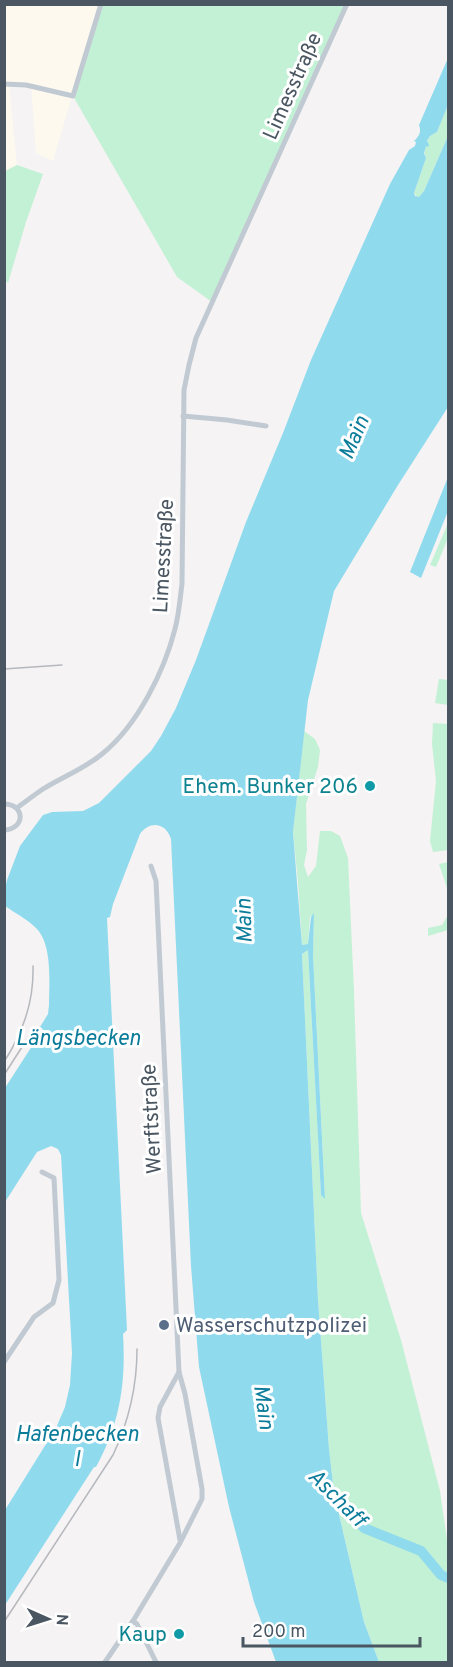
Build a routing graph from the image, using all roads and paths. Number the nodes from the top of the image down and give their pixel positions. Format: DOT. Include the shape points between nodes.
graph roads {
  1 [pos="101,4"];
  2 [pos="346,4"];
  3 [pos="4,84"];
  4 [pos="183,416"];
  5 [pos="266,426"];
  6 [pos="4,804"];
  7 [pos="17,808"];
  8 [pos="4,830"];
  9 [pos="151,866"];
  10 [pos="42,1172"];
  11 [pos="4,1362"];
  12 [pos="179,1372"];
  13 [pos="180,1543"];
  14 [pos="133,1620"];
  15 [pos="105,1662"];
  16 [pos="156,1662"];
  1 -- 3 [label="street" via="73,96"];
  2 -- 4 [label="street, Limesstraße" via="196,338 184,390"];
  4 -- 5 [label="street"];
  4 -- 7 [label="street, Limesstraße" via="179,606 170,645 153,686 119,739 101,755"];
  6 -- 7 [label="street"];
  7 -- 8 [label="street" via="18,824 12,830"];
  9 -- 12 [label="street, Werftstraße" via="156,880"];
  10 -- 11 [label="street" via="54,1178 59,1280 53,1303 34,1317"];
  12 -- 13 [label="street, Werftstraße" via="202,1495"];
  12 -- 13 [label="street" via="160,1407 158,1427"];
  13 -- 14 [label="street, Werftstraße"];
  14 -- 15 [label="street, Werftstraße"];
  14 -- 16 [label="street"];
}
